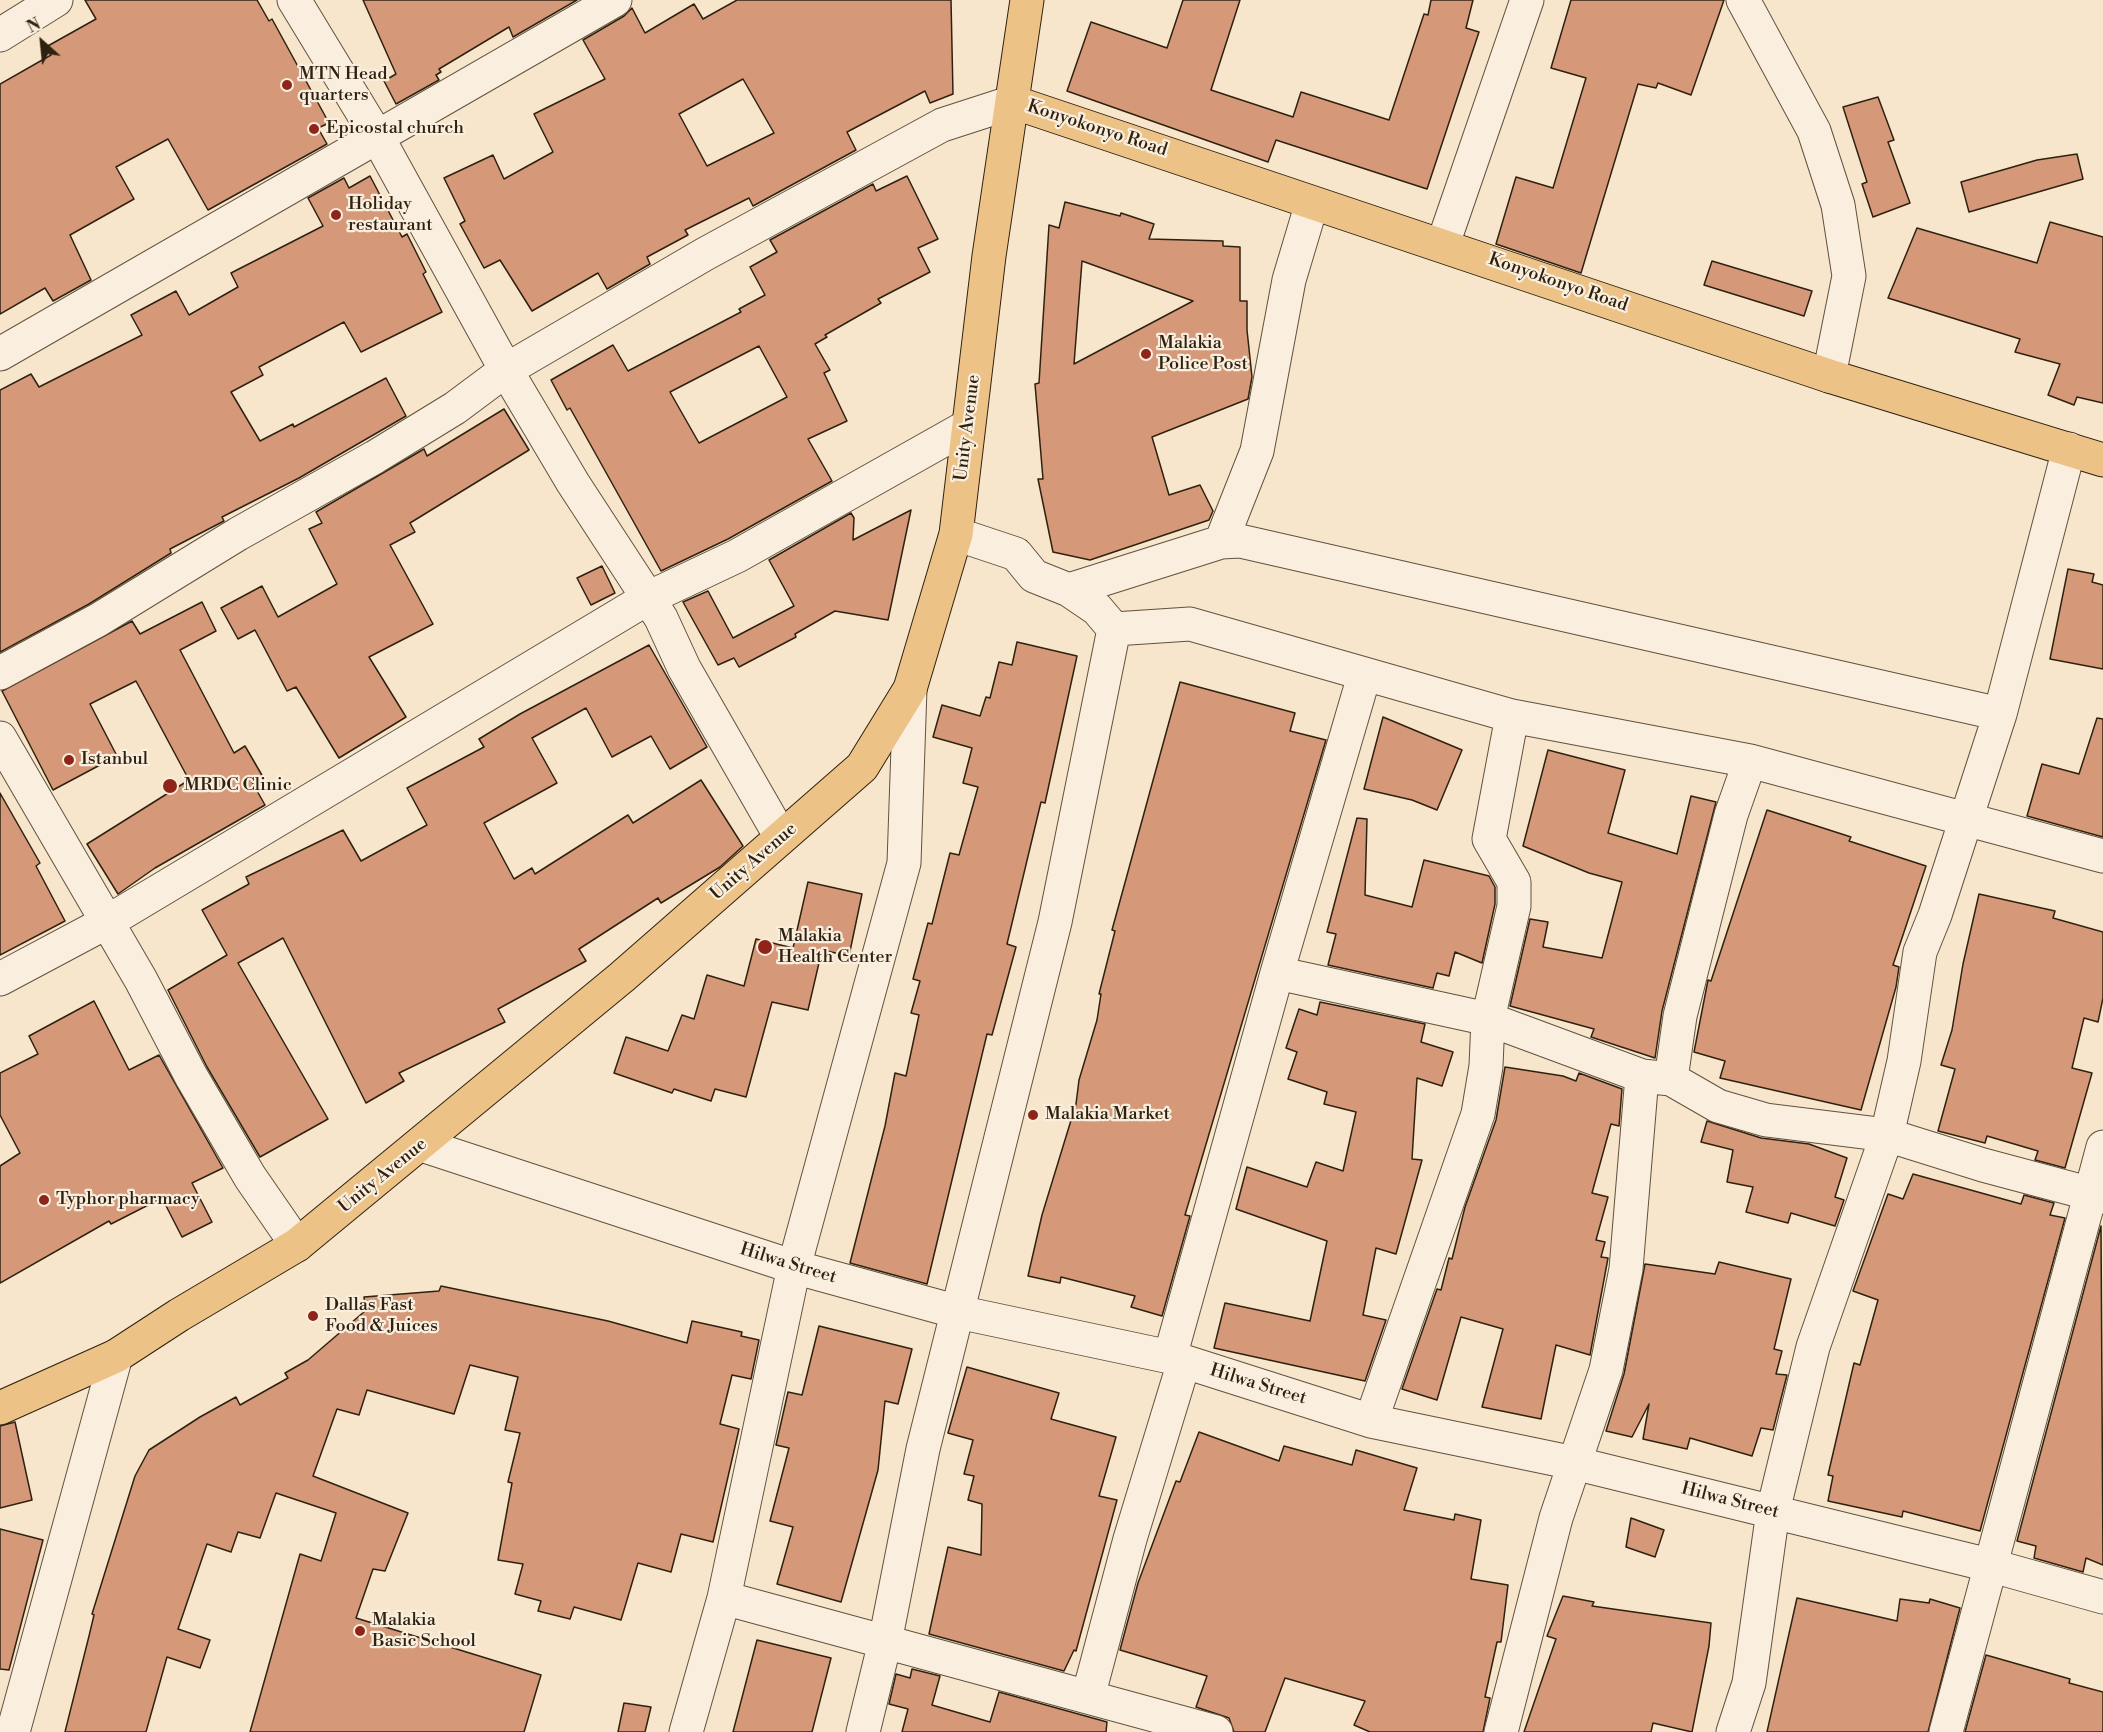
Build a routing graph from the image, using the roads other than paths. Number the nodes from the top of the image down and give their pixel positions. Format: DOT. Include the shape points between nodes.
graph roads {
  1 [pos="56,0"];
  2 [pos="294,0"];
  3 [pos="615,0"];
  4 [pos="1027,0"];
  5 [pos="1527,0"];
  6 [pos="1743,0"];
  7 [pos="0,35"];
  8 [pos="1014,102"];
  9 [pos="378,138"];
  10 [pos="1312,203"];
  11 [pos="1443,244"];
  12 [pos="0,354"];
  13 [pos="506,370"];
  14 [pos="1829,376"];
  15 [pos="968,426"];
  16 [pos="2070,449"];
  17 [pos="2103,460"];
  18 [pos="956,534"];
  19 [pos="1221,542"];
  20 [pos="1069,590"];
  21 [pos="648,598"];
  22 [pos="1114,629"];
  23 [pos="0,673"];
  24 [pos="1364,676"];
  25 [pos="910,689"];
  26 [pos="2000,714"];
  27 [pos="1512,716"];
  28 [pos="0,738"];
  29 [pos="1750,761"];
  30 [pos="1967,818"];
  31 [pos="781,837"];
  32 [pos="2103,856"];
  33 [pos="107,922"];
  34 [pos="1277,973"];
  35 [pos="0,979"];
  36 [pos="1488,1019"];
  37 [pos="1656,1077"];
  38 [pos="1887,1135"];
  39 [pos="422,1145"];
  40 [pos="2103,1147"];
  41 [pos="2097,1195"];
  42 [pos="297,1245"];
  43 [pos="794,1267"];
  44 [pos="958,1312"];
  45 [pos="116,1356"];
  46 [pos="1177,1359"];
  47 [pos="0,1408"];
  48 [pos="1371,1421"];
  49 [pos="1574,1463"];
  50 [pos="1773,1511"];
  51 [pos="1989,1565"];
  52 [pos="2103,1597"];
  53 [pos="724,1599"];
  54 [pos="885,1642"];
  55 [pos="1088,1697"];
  56 [pos="1123,1720"];
  57 [pos="13,1732"];
  58 [pos="686,1732"];
  59 [pos="863,1732"];
  60 [pos="1216,1732"];
  61 [pos="1501,1732"];
  62 [pos="1732,1732"];
  63 [pos="1946,1732"];
  1 -- 7 [label="street"];
  2 -- 9 [label="street"];
  3 -- 9 [label="street"];
  4 -- 8 [label="main road, Unity Avenue"];
  5 -- 11 [label="street"];
  6 -- 14 [label="street" via="1814,131 1838,205 1849,276"];
  8 -- 10 [label="main road, Konyokonyo Road"];
  8 -- 13 [label="street" via="942,125 705,254"];
  8 -- 15 [label="main road, Unity Avenue" via="989,256"];
  9 -- 12 [label="street"];
  9 -- 13 [label="street"];
  10 -- 11 [label="main road, Konyokonyo Road"];
  10 -- 19 [label="street" via="1289,280 1257,452"];
  11 -- 14 [label="main road, Konyokonyo Road"];
  13 -- 21 [label="street"];
  13 -- 23 [label="street" via="455,408 385,451 238,534 98,620"];
  14 -- 16 [label="main road, Konyokonyo Road"];
  15 -- 18 [label="main road, Unity Avenue"];
  15 -- 21 [label="street" via="737,556"];
  16 -- 17 [label="main road, Konyokonyo Road"];
  16 -- 26 [label="street"];
  18 -- 20 [label="street" via="1016,554 1034,576"];
  18 -- 25 [label="main road, Unity Avenue"];
  19 -- 20 [label="street"];
  19 -- 26 [label="street" via="1252,543"];
  20 -- 22 [label="street" via="1097,609"];
  21 -- 31 [label="street"];
  21 -- 33 [label="street"];
  22 -- 24 [label="street" via="1190,624"];
  22 -- 44 [label="street" via="1055,922"];
  24 -- 27 [label="street"];
  24 -- 34 [label="street"];
  25 -- 31 [label="main road, Unity Avenue" via="862,767"];
  25 -- 43 [label="street" via="904,863"];
  26 -- 30 [label="street"];
  27 -- 29 [label="street"];
  27 -- 36 [label="street" via="1489,839 1514,882 1514,906"];
  28 -- 33 [label="street"];
  29 -- 30 [label="street"];
  29 -- 37 [label="street" via="1731,815 1680,1016"];
  30 -- 32 [label="street"];
  30 -- 38 [label="street" via="1920,952 1904,1061"];
  31 -- 39 [label="main road, Unity Avenue"];
  33 -- 35 [label="street"];
  33 -- 42 [label="street" via="250,1177"];
  34 -- 36 [label="street"];
  34 -- 46 [label="street"];
  36 -- 37 [label="street"];
  36 -- 48 [label="street" via="1478,1114"];
  37 -- 38 [label="street" via="1718,1106 1766,1120"];
  37 -- 49 [label="street" via="1606,1371"];
  38 -- 41 [label="street" via="1983,1166"];
  38 -- 50 [label="street" via="1813,1347"];
  39 -- 42 [label="main road, Unity Avenue"];
  39 -- 43 [label="street, Hilwa Street"];
  40 -- 41 [label="street"];
  41 -- 51 [label="street"];
  42 -- 45 [label="main road, Unity Avenue"];
  43 -- 44 [label="street, Hilwa Street"];
  43 -- 53 [label="street"];
  44 -- 46 [label="street, Hilwa Street"];
  44 -- 54 [label="street" via="923,1449"];
  45 -- 47 [label="main road, Unity Avenue"];
  45 -- 57 [label="street"];
  46 -- 48 [label="street, Hilwa Street"];
  46 -- 55 [label="street"];
  48 -- 49 [label="street, Hilwa Street"];
  49 -- 50 [label="street, Hilwa Street"];
  49 -- 61 [label="street"];
  50 -- 51 [label="street, Hilwa Street"];
  50 -- 62 [label="street" via="1749,1683"];
  51 -- 52 [label="street, Hilwa Street"];
  51 -- 63 [label="street"];
  53 -- 54 [label="street"];
  53 -- 58 [label="street"];
  54 -- 55 [label="street"];
  54 -- 59 [label="street"];
  55 -- 56 [label="street"];
  56 -- 60 [label="street"];
}
